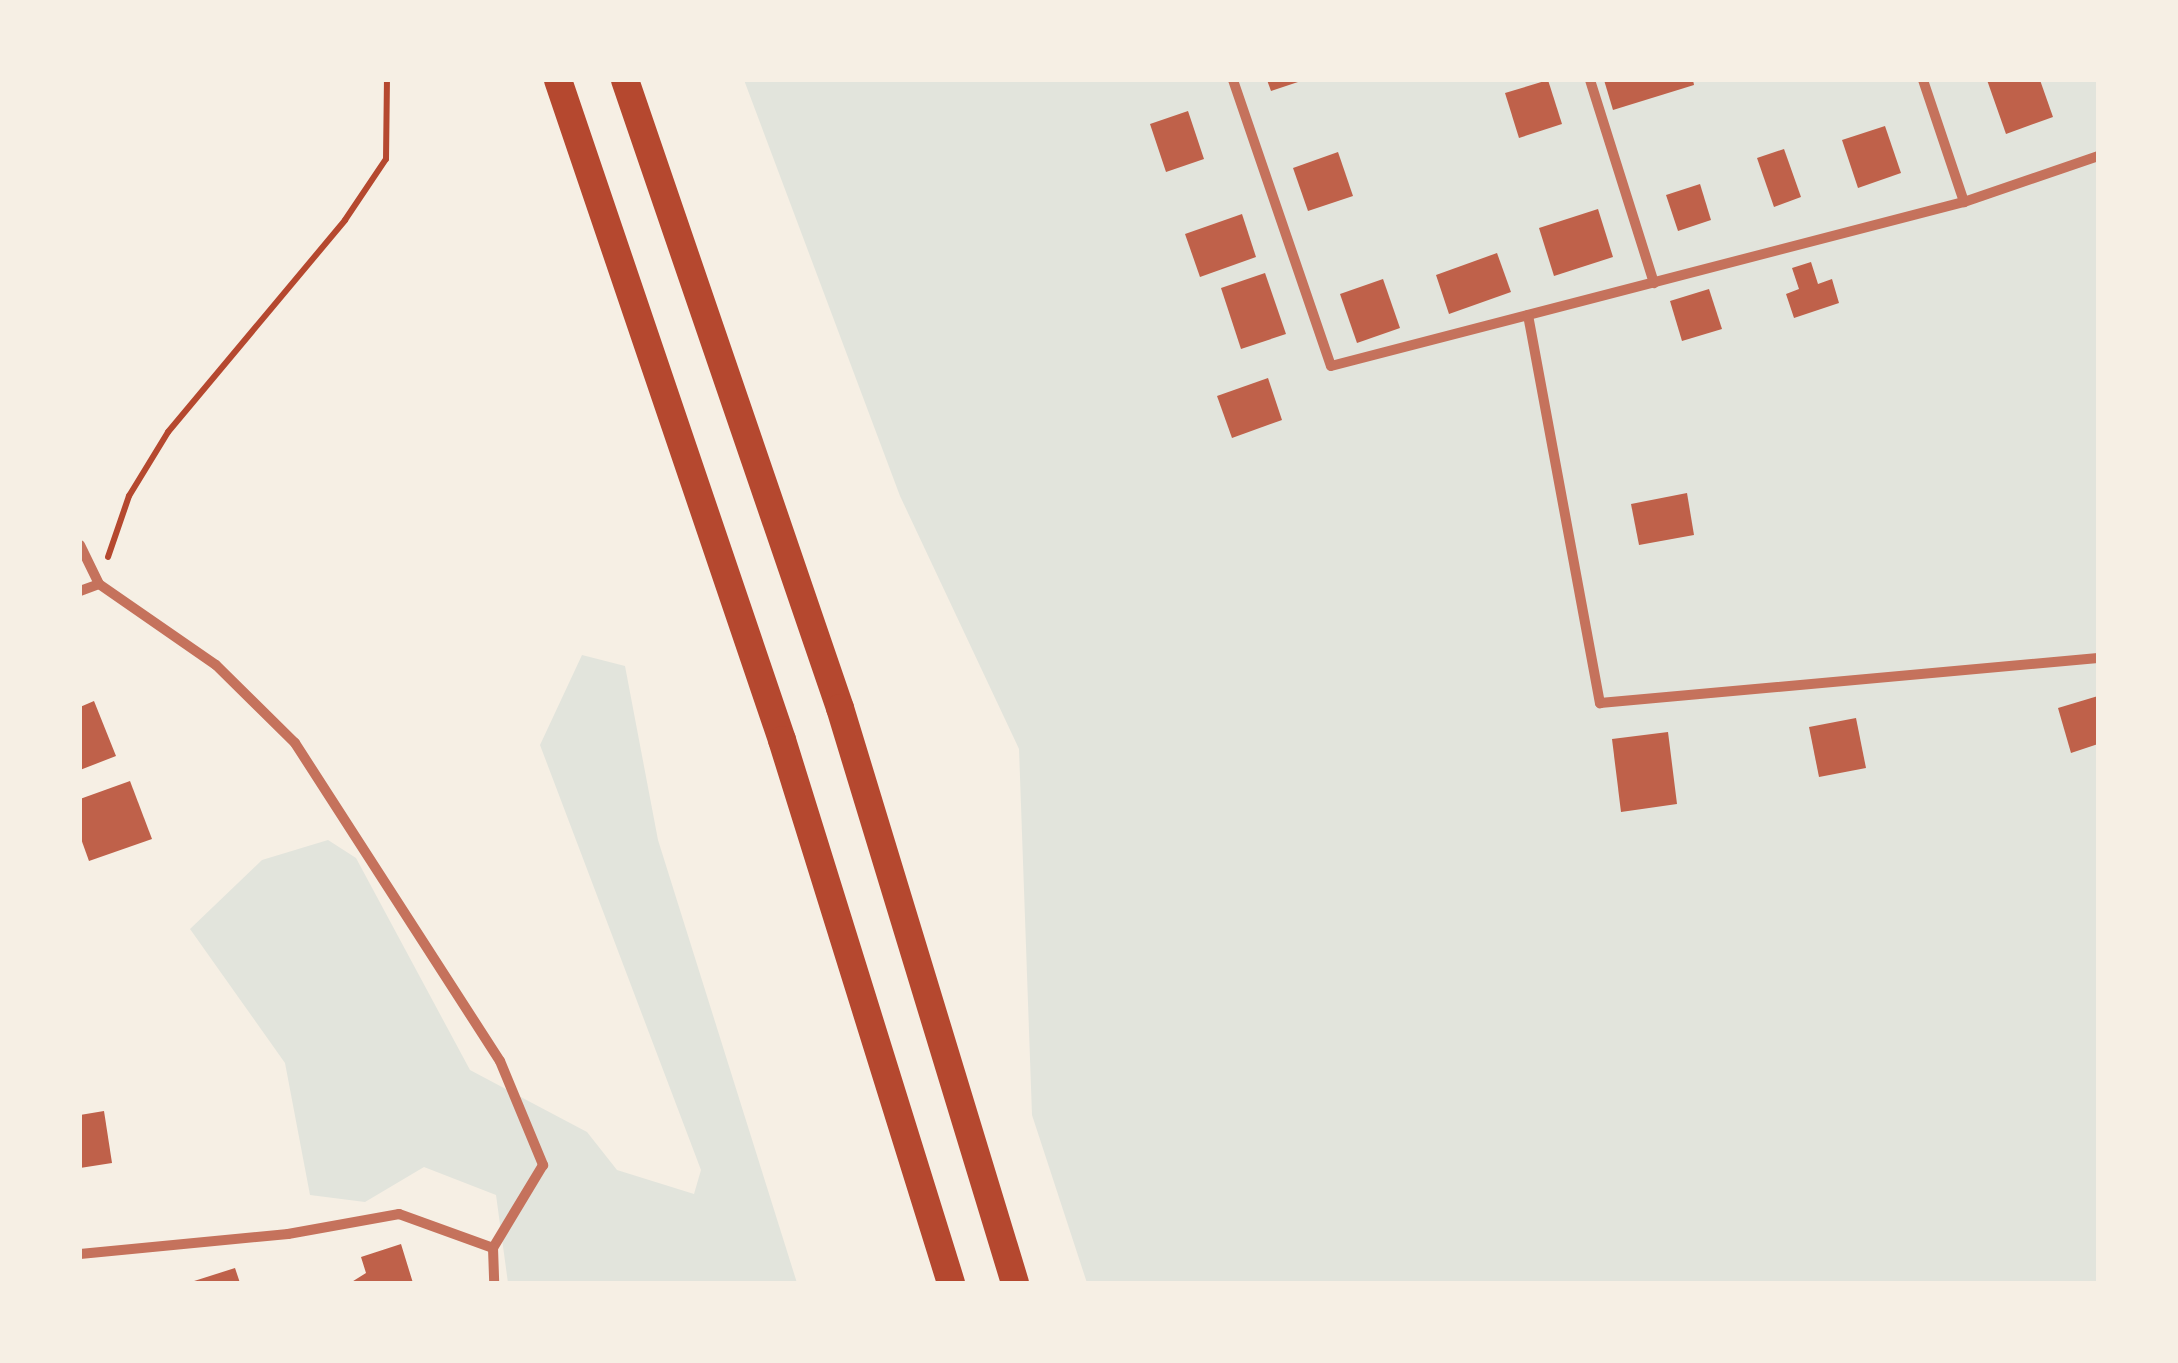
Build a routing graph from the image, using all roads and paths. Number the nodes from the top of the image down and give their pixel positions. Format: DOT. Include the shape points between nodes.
graph roads {
  1 [pos="386,80"];
  2 [pos="558,80"];
  3 [pos="625,80"];
  4 [pos="1233,80"];
  5 [pos="1590,80"];
  6 [pos="1924,80"];
  7 [pos="2098,156"];
  8 [pos="1964,202"];
  9 [pos="1654,283"];
  10 [pos="1528,315"];
  11 [pos="80,545"];
  12 [pos="98,584"];
  13 [pos="80,591"];
  14 [pos="2098,658"];
  15 [pos="492,1248"];
  16 [pos="80,1254"];
  17 [pos="494,1283"];
  18 [pos="951,1283"];
  19 [pos="1015,1283"];
  1 -- 12 [label="path" via="386,159 345,220 168,432 129,496"];
  2 -- 18 [label="highway" via="788,758"];
  3 -- 19 [label="highway" via="840,708"];
  4 -- 10 [label="street" via="1331,366"];
  5 -- 9 [label="street"];
  6 -- 8 [label="street"];
  7 -- 8 [label="street"];
  8 -- 9 [label="street"];
  9 -- 10 [label="street"];
  10 -- 14 [label="street" via="1600,703"];
  11 -- 12 [label="street"];
  12 -- 13 [label="street"];
  12 -- 15 [label="street" via="216,665 295,743 500,1062 544,1164"];
  15 -- 16 [label="street" via="399,1214 288,1234"];
  15 -- 17 [label="street"];
}
